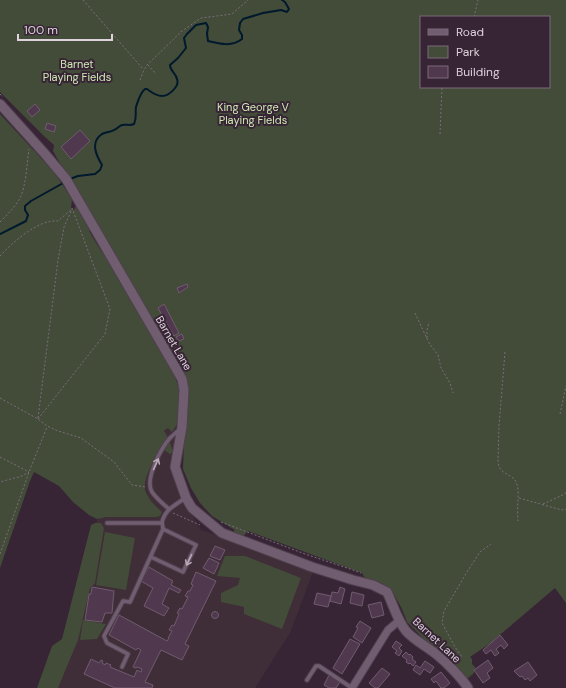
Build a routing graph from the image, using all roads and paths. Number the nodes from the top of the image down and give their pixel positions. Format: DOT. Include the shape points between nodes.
graph roads {
  1 [pos="83,0"];
  2 [pos="248,0"];
  3 [pos="478,0"];
  4 [pos="474,16"];
  5 [pos="147,64"];
  6 [pos="144,70"];
  7 [pos="156,74"];
  8 [pos="140,80"];
  9 [pos="442,88"];
  10 [pos="0,104"];
  11 [pos="440,134"];
  12 [pos="29,146"];
  13 [pos="72,208"];
  14 [pos="0,222"];
  15 [pos="0,256"];
  16 [pos="415,313"];
  17 [pos="429,322"];
  18 [pos="427,339"];
  19 [pos="505,352"];
  20 [pos="566,386"];
  21 [pos="453,393"];
  22 [pos="0,398"];
  23 [pos="560,414"];
  24 [pos="38,419"];
  25 [pos="47,426"];
  26 [pos="182,427"];
  27 [pos="0,457"];
  28 [pos="29,472"];
  29 [pos="0,482"];
  30 [pos="147,489"];
  31 [pos="566,492"];
  32 [pos="186,498"];
  33 [pos="519,498"];
  34 [pos="542,505"];
  35 [pos="566,509"];
  36 [pos="169,510"];
  37 [pos="518,521"];
  38 [pos="107,523"];
  39 [pos="162,523"];
  40 [pos="204,527"];
  41 [pos="163,529"];
  42 [pos="491,544"];
  43 [pos="0,554"];
  44 [pos="151,557"];
  45 [pos="400,620"];
  46 [pos="122,667"];
  47 [pos="451,669"];
  48 [pos="307,680"];
  49 [pos="352,688"];
  50 [pos="468,688"];
  1 -- 6 [label="path"];
  2 -- 5 [label="path" via="232,14 201,18 182,31"];
  3 -- 4 [label="path"];
  5 -- 6 [label="path"];
  5 -- 7 [label="path"];
  6 -- 8 [label="path"];
  9 -- 11 [label="path"];
  10 -- 26 [label="street, Barnet Lane" via="68,182 182,379"];
  12 -- 14 [label="path" via="26,178 21,196"];
  13 -- 15 [label="path" via="58,221 53,220 29,230"];
  13 -- 24 [label="path" via="64,227 58,260"];
  13 -- 24 [label="path" via="110,310 104,334"];
  16 -- 18 [label="path"];
  17 -- 18 [label="path"];
  18 -- 21 [label="path" via="438,355"];
  19 -- 33 [label="path" via="498,467 517,483"];
  20 -- 23 [label="path"];
  22 -- 24 [label="path"];
  24 -- 25 [label="path"];
  25 -- 28 [label="path"];
  25 -- 30 [label="path" via="81,438 114,462 132,485"];
  26 -- 32 [label="street, Barnet Lane" via="174,467"];
  36 -- 26 [label="lane, one-way" via="149,486 154,465 164,446"];
  27 -- 28 [label="path"];
  28 -- 29 [label="path"];
  28 -- 43 [label="path"];
  31 -- 34 [label="path"];
  32 -- 36 [label="lane"];
  32 -- 45 [label="street, Barnet Lane" via="192,508 222,533 387,592"];
  33 -- 34 [label="path"];
  33 -- 37 [label="path"];
  34 -- 35 [label="path"];
  36 -- 39 [label="lane"];
  36 -- 40 [label="path"];
  38 -- 39 [label="lane"];
  39 -- 41 [label="lane"];
  41 -- 44 [label="lane"];
  41 -- 44 [label="lane, one-way" via="196,545 183,572"];
  42 -- 47 [label="path" via="480,552 444,612 442,623 462,657"];
  44 -- 46 [label="lane" via="130,602 122,601 104,636 107,643 128,654"];
  45 -- 47 [label="street, Barnet Lane" via="411,636 436,654"];
  45 -- 49 [label="street" via="388,630"];
  47 -- 50 [label="street, Barnet Lane"];
  48 -- 49 [label="lane" via="316,666 319,666"];
}
